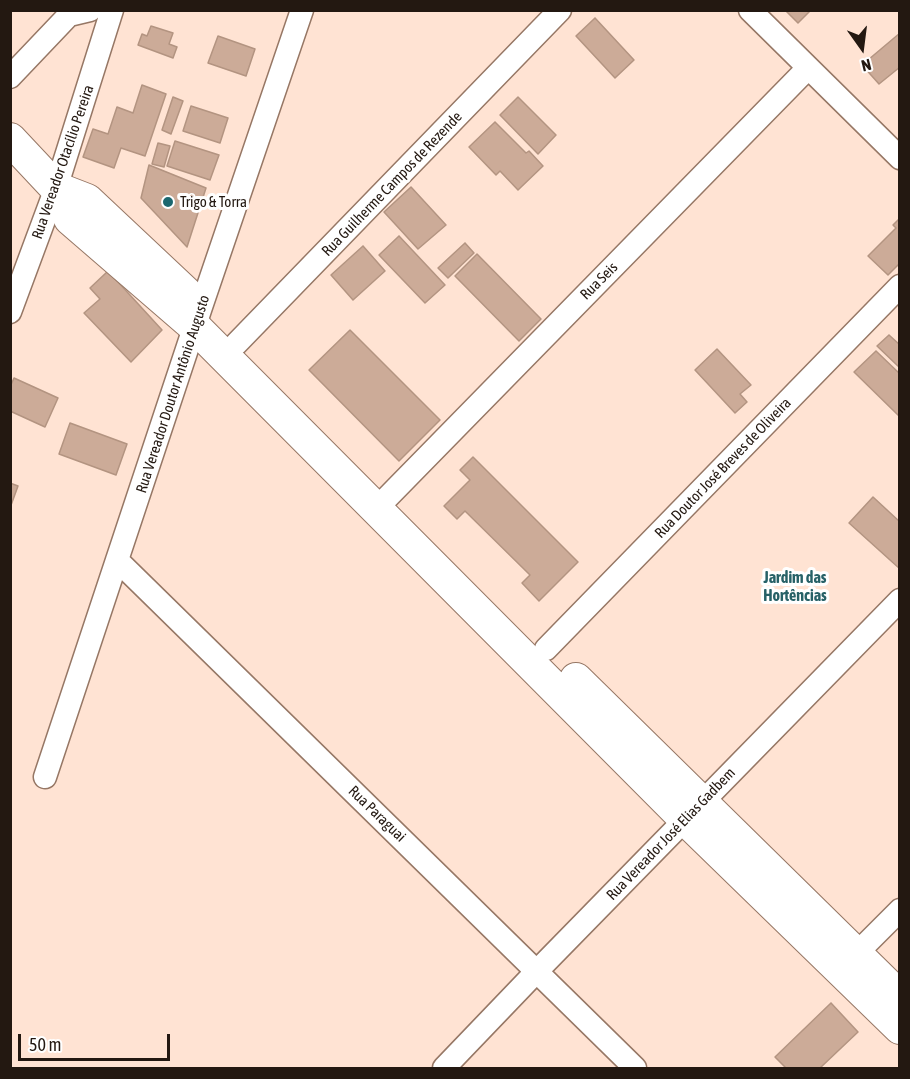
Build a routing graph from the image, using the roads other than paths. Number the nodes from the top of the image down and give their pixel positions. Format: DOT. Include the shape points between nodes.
graph roads {
  1 [pos="90,10"];
  2 [pos="112,10"];
  3 [pos="302,10"];
  4 [pos="560,10"];
  5 [pos="750,10"];
  6 [pos="808,69"];
  7 [pos="10,77"];
  8 [pos="10,139"];
  9 [pos="900,158"];
  10 [pos="56,188"];
  11 [pos="900,286"];
  12 [pos="10,312"];
  13 [pos="198,317"];
  14 [pos="230,350"];
  15 [pos="382,501"];
  16 [pos="117,560"];
  17 [pos="900,600"];
  18 [pos="546,649"];
  19 [pos="45,777"];
  20 [pos="693,811"];
  21 [pos="900,910"];
  22 [pos="848,962"];
  23 [pos="537,971"];
  24 [pos="900,997"];
  25 [pos="900,1028"];
  26 [pos="444,1068"];
  27 [pos="635,1068"];
  1 -- 7 [label="street" via="69,15"];
  2 -- 10 [label="street, Rua Vereador Otacílio Pereira"];
  3 -- 13 [label="street, Rua Vereador Doutor Antônio Augusto"];
  4 -- 14 [label="street, Rua Guilherme Campos de Rezende"];
  5 -- 6 [label="street"];
  6 -- 9 [label="street"];
  6 -- 15 [label="street, Rua Seis"];
  8 -- 10 [label="street"];
  10 -- 12 [label="street, Rua Vereador Otacílio Pereira"];
  10 -- 13 [label="street" via="70,219"];
  11 -- 18 [label="street, Rua Doutor José Breves de Oliveira"];
  13 -- 14 [label="street"];
  13 -- 16 [label="street, Rua Vereador Doutor Antônio Augusto"];
  14 -- 15 [label="street"];
  15 -- 18 [label="street"];
  15 -- 20 [label="street"];
  16 -- 19 [label="street, Rua Vereador Doutor Antônio Augusto"];
  16 -- 23 [label="street, Rua Paraguai"];
  17 -- 20 [label="street, Rua Vereador José Elias Gadbem"];
  18 -- 20 [label="street"];
  20 -- 22 [label="street"];
  20 -- 23 [label="street, Rua Vereador José Elias Gadbem"];
  21 -- 22 [label="street"];
  22 -- 24 [label="street"];
  22 -- 25 [label="street"];
  23 -- 26 [label="street, Rua Vereador José Elias Gadbem"];
  23 -- 27 [label="street, Rua Paraguai"];
}
